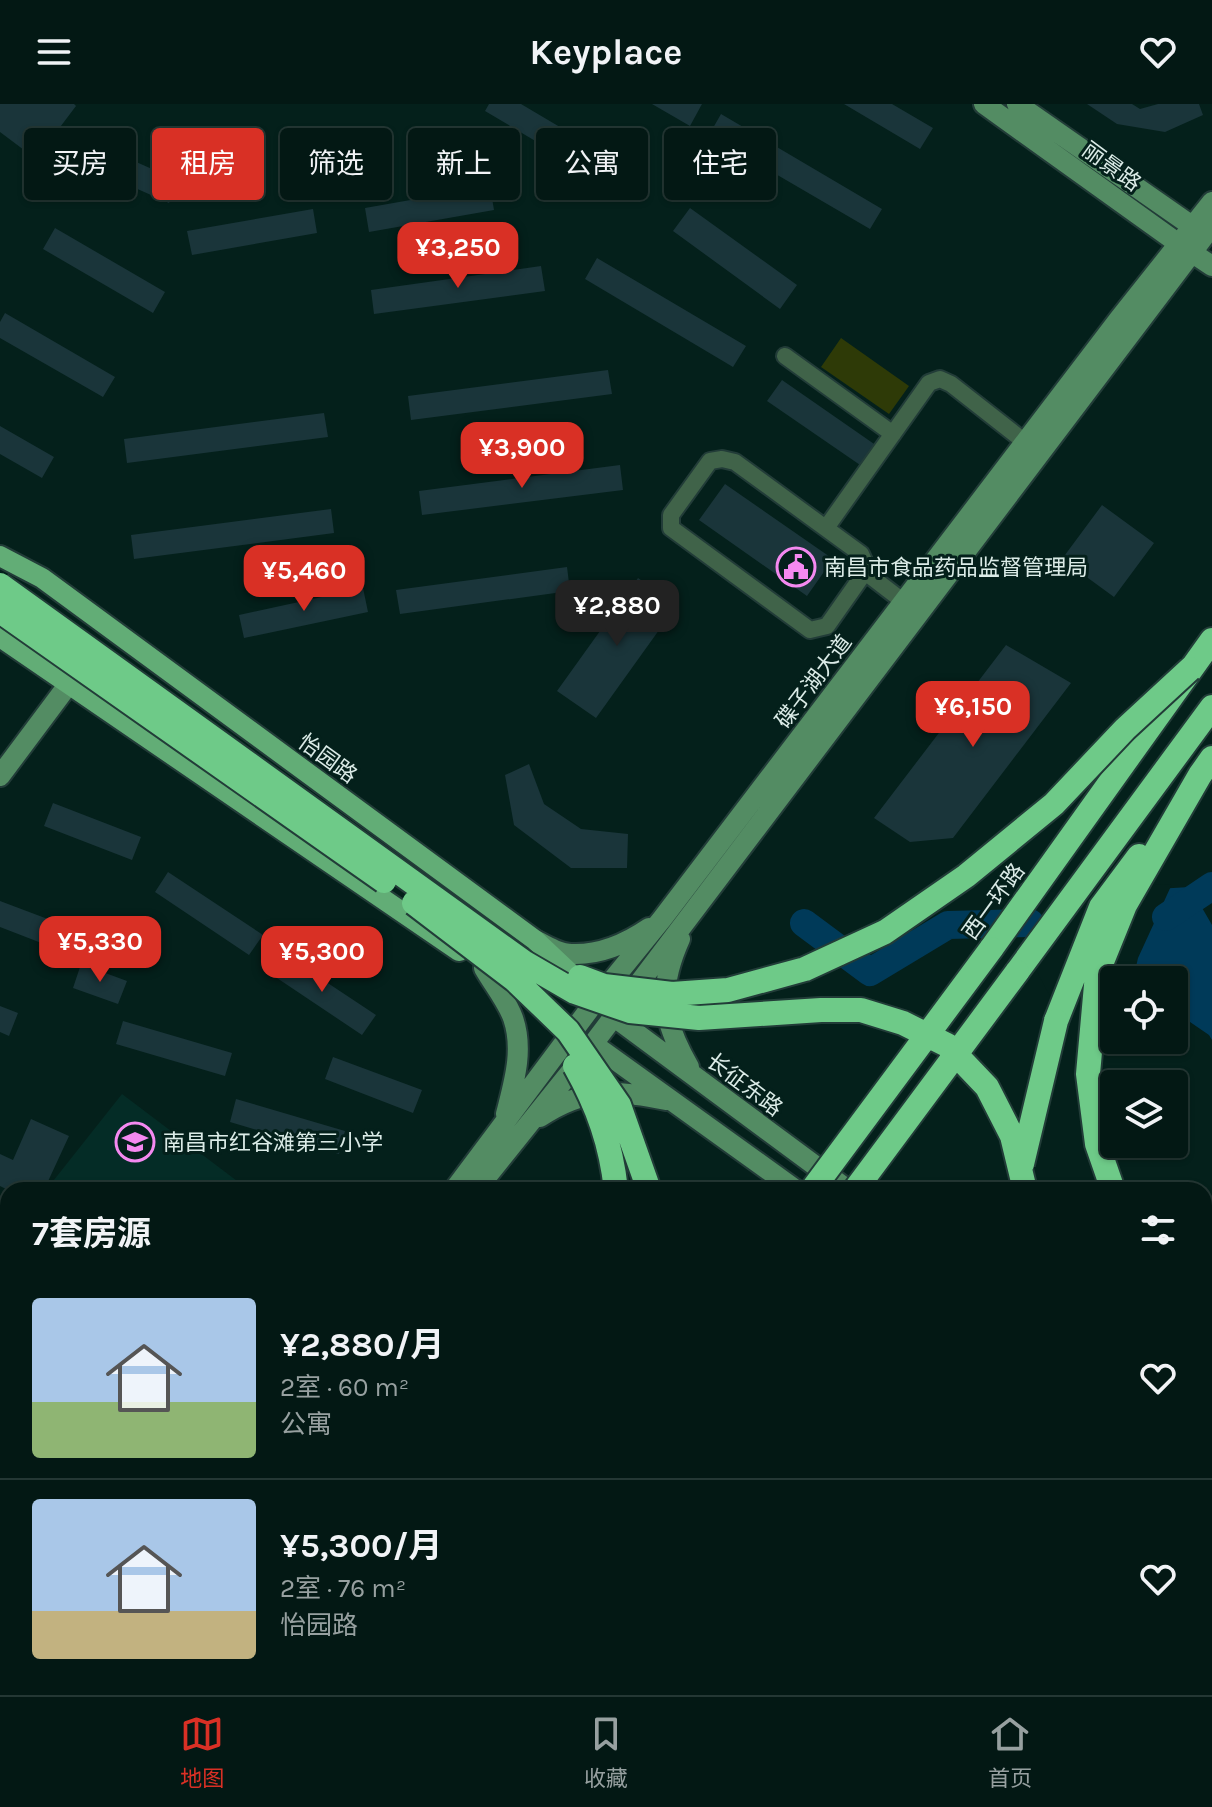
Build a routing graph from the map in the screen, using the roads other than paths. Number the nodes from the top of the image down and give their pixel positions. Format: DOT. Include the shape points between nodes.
graph roads {
  1 [pos="984,104"];
  2 [pos="1017,104"];
  3 [pos="1212,202"];
  4 [pos="1205,232"];
  5 [pos="1185,248"];
  6 [pos="1212,266"];
  7 [pos="785,356"];
  8 [pos="893,434"];
  9 [pos="1025,442"];
  10 [pos="826,528"];
  11 [pos="0,556"];
  12 [pos="865,572"];
  13 [pos="0,585"];
  14 [pos="904,602"];
  15 [pos="0,611"];
  16 [pos="0,637"];
  17 [pos="1212,640"];
  18 [pos="1190,669"];
  19 [pos="68,685"];
  20 [pos="1212,707"];
  21 [pos="1206,766"];
  22 [pos="0,776"];
  23 [pos="436,909"];
  24 [pos="692,912"];
  25 [pos="662,919"];
  26 [pos="535,940"];
  27 [pos="484,968"];
  28 [pos="597,999"];
  29 [pos="613,1016"];
  30 [pos="575,1029"];
  31 [pos="593,1044"];
  32 [pos="692,1074"];
  33 [pos="673,1102"];
  34 [pos="504,1124"];
  35 [pos="526,1126"];
  36 [pos="460,1182"];
  37 [pos="482,1182"];
  38 [pos="615,1182"];
  39 [pos="646,1182"];
  40 [pos="785,1182"];
  41 [pos="818,1182"];
  42 [pos="837,1182"];
  43 [pos="861,1182"];
  44 [pos="1018,1182"];
  45 [pos="1023,1182"];
  46 [pos="1110,1182"];
  1 -- 5 [label="main road, 丽景路"];
  2 -- 4 [label="main road, 丽景路"];
  3 -- 4 [label="main road, 碟子湖大道"];
  4 -- 5 [label="main road, 碟子湖大道"];
  5 -- 6 [label="main road, 丽景路"];
  5 -- 9 [label="main road, 碟子湖大道"];
  5 -- 24 [label="main road, 碟子湖大道"];
  7 -- 8 [label="street"];
  8 -- 9 [label="street" via="929,383 940,379"];
  8 -- 10 [label="street"];
  9 -- 14 [label="main road, 碟子湖大道"];
  10 -- 12 [label="street" via="861,554"];
  10 -- 12 [label="street" via="735,462 722,459 710,461 671,515 671,528 810,630 827,626"];
  11 -- 26 [label="main road, 怡园路" via="42,578"];
  12 -- 14 [label="street"];
  13 -- 23 [label="highway, bridge"];
  14 -- 25 [label="main road, 碟子湖大道"];
  15 -- 23 [label="highway, bridge"];
  16 -- 19 [label="main road"];
  17 -- 18 [label="highway, 西一环路"];
  18 -- 23 [label="highway, bridge" via="1054,804 966,876 885,932 805,969 728,990 672,994 604,986 536,960"];
  18 -- 41 [label="highway, 西一环路, bridge"];
  19 -- 22 [label="main road"];
  19 -- 27 [label="main road"];
  20 -- 43 [label="highway, bridge"];
  21 -- 44 [label="highway, bridge" via="1101,907 1056,1021"];
  21 -- 46 [label="highway" via="1125,905 1097,974 1088,1074 1097,1144"];
  23 -- 38 [label="highway, bridge" via="559,1039 593,1098"];
  23 -- 39 [label="highway, bridge" via="568,1031 619,1105"];
  23 -- 45 [label="highway, bridge" via="575,992 630,1011 699,1018 861,1010 903,1023 947,1045 987,1087 1012,1136"];
  24 -- 29 [label="main road, 碟子湖大道"];
  24 -- 32 [label="main road" via="667,973 664,1010"];
  25 -- 26 [label="main road" via="630,941 595,952 570,954"];
  25 -- 28 [label="main road, 碟子湖大道"];
  26 -- 28 [label="main road, 怡园路"];
  27 -- 30 [label="main road"];
  27 -- 34 [label="main road" via="513,1017 519,1044"];
  28 -- 29 [label="main road, 怡园路"];
  28 -- 30 [label="main road, 碟子湖大道"];
  29 -- 31 [label="main road, 碟子湖大道"];
  29 -- 32 [label="main road, 长征东路"];
  30 -- 31 [label="main road"];
  30 -- 34 [label="main road, 碟子湖大道"];
  31 -- 33 [label="main road"];
  31 -- 35 [label="main road, 碟子湖大道"];
  32 -- 42 [label="main road, 长征东路"];
  33 -- 35 [label="main road" via="601,1092 552,1109"];
  33 -- 40 [label="main road"];
  34 -- 36 [label="main road, 碟子湖大道"];
  35 -- 37 [label="main road, 碟子湖大道"];
}
